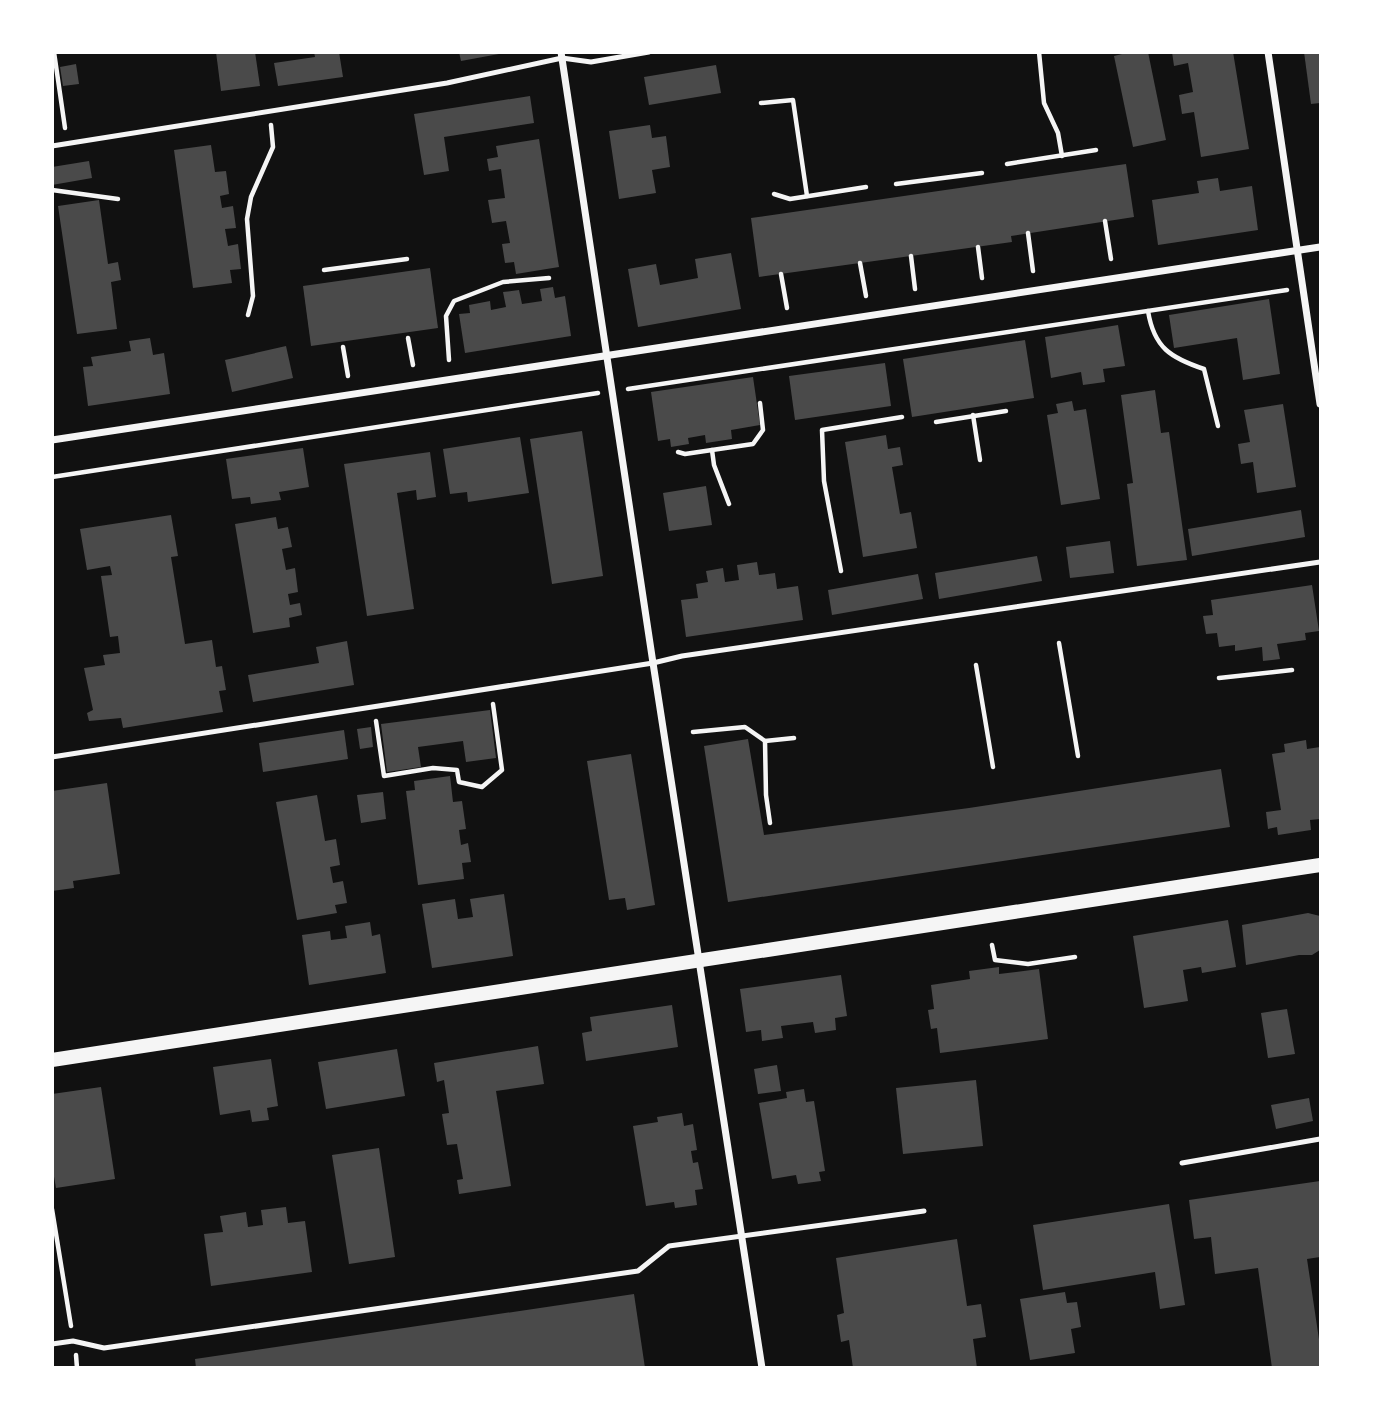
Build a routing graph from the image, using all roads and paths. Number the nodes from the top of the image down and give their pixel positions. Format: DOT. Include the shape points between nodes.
graph roads {
  1 [pos="54,52"];
  2 [pos="649,52"];
  3 [pos="1039,52"];
  4 [pos="1268,52"];
  5 [pos="562,55"];
  6 [pos="761,103"];
  7 [pos="270,110"];
  8 [pos="67,144"];
  9 [pos="52,146"];
  10 [pos="1096,150"];
  11 [pos="1062,156"];
  12 [pos="1007,164"];
  13 [pos="982,173"];
  14 [pos="896,184"];
  15 [pos="866,187"];
  16 [pos="52,190"];
  17 [pos="774,194"];
  18 [pos="807,197"];
  19 [pos="118,199"];
  20 [pos="1105,221"];
  21 [pos="1028,233"];
  22 [pos="978,247"];
  23 [pos="1321,247"];
  24 [pos="1298,251"];
  25 [pos="911,256"];
  26 [pos="1111,259"];
  27 [pos="407,260"];
  28 [pos="860,263"];
  29 [pos="324,270"];
  30 [pos="1033,271"];
  31 [pos="782,274"];
  32 [pos="548,278"];
  33 [pos="982,278"];
  34 [pos="1303,288"];
  35 [pos="915,289"];
  36 [pos="866,296"];
  37 [pos="787,308"];
  38 [pos="1148,311"];
  39 [pos="248,316"];
  40 [pos="408,338"];
  41 [pos="343,347"];
  42 [pos="608,356"];
  43 [pos="449,360"];
  44 [pos="413,366"];
  45 [pos="348,376"];
  46 [pos="613,391"];
  47 [pos="760,403"];
  48 [pos="1321,404"];
  49 [pos="1006,411"];
  50 [pos="973,415"];
  51 [pos="902,418"];
  52 [pos="936,422"];
  53 [pos="1218,426"];
  54 [pos="52,440"];
  55 [pos="712,450"];
  56 [pos="678,452"];
  57 [pos="980,460"];
  58 [pos="52,477"];
  59 [pos="729,504"];
  60 [pos="1321,562"];
  61 [pos="841,571"];
  62 [pos="1059,643"];
  63 [pos="653,663"];
  64 [pos="976,664"];
  65 [pos="1292,670"];
  66 [pos="1219,678"];
  67 [pos="490,688"];
  68 [pos="374,706"];
  69 [pos="693,732"];
  70 [pos="794,738"];
  71 [pos="765,741"];
  72 [pos="1078,756"];
  73 [pos="52,757"];
  74 [pos="993,767"];
  75 [pos="770,823"];
  76 [pos="1321,865"];
  77 [pos="992,945"];
  78 [pos="1075,957"];
  79 [pos="700,961"];
  80 [pos="52,1060"];
  81 [pos="1321,1139"];
  82 [pos="1182,1163"];
  83 [pos="52,1209"];
  84 [pos="924,1211"];
  85 [pos="742,1236"];
  86 [pos="73,1341"];
  87 [pos="52,1344"];
  88 [pos="78,1367"];
  89 [pos="762,1367"];
  1 -- 8 [label="path"];
  2 -- 5 [label="lane" via="591,62"];
  3 -- 11 [label="path" via="1044,103 1058,133"];
  4 -- 24 [label="street"];
  5 -- 7 [label="lane" via="447,83"];
  5 -- 42 [label="street"];
  6 -- 18 [label="path" via="793,100"];
  7 -- 8 [label="lane"];
  7 -- 39 [label="path" via="273,147 251,197 247,219 253,296"];
  8 -- 9 [label="lane"];
  10 -- 11 [label="path"];
  11 -- 12 [label="path"];
  13 -- 14 [label="path"];
  15 -- 18 [label="path"];
  16 -- 19 [label="path"];
  17 -- 18 [label="path" via="790,199"];
  20 -- 26 [label="path"];
  21 -- 30 [label="path"];
  22 -- 33 [label="path"];
  23 -- 24 [label="street"];
  24 -- 34 [label="street"];
  24 -- 42 [label="street"];
  25 -- 35 [label="path"];
  27 -- 29 [label="path"];
  28 -- 36 [label="path"];
  31 -- 37 [label="path"];
  32 -- 43 [label="path" via="503,282 454,301 446,316"];
  34 -- 38 [label="path"];
  34 -- 48 [label="street"];
  38 -- 46 [label="path"];
  38 -- 53 [label="path" via="1160,347 1180,361 1204,369"];
  40 -- 44 [label="path"];
  41 -- 45 [label="path"];
  42 -- 46 [label="street"];
  42 -- 54 [label="street"];
  46 -- 58 [label="path"];
  46 -- 63 [label="street"];
  47 -- 55 [label="path" via="763,430 752,443"];
  49 -- 50 [label="path"];
  50 -- 52 [label="path"];
  50 -- 57 [label="path"];
  51 -- 61 [label="path" via="822,430 824,481"];
  55 -- 56 [label="path"];
  55 -- 59 [label="path"];
  60 -- 63 [label="lane"];
  62 -- 72 [label="path"];
  63 -- 67 [label="lane"];
  63 -- 79 [label="street"];
  64 -- 74 [label="path"];
  65 -- 66 [label="path"];
  67 -- 68 [label="lane"];
  67 -- 68 [label="path" via="502,770 482,787 460,782 457,770 433,768 384,776"];
  68 -- 73 [label="lane"];
  69 -- 71 [label="path" via="746,727"];
  70 -- 71 [label="path"];
  71 -- 75 [label="path"];
  76 -- 79 [label="main road"];
  77 -- 78 [label="path" via="995,960 1028,964"];
  79 -- 80 [label="main road"];
  79 -- 85 [label="street"];
  81 -- 82 [label="lane"];
  83 -- 86 [label="path"];
  84 -- 85 [label="lane"];
  85 -- 86 [label="lane" via="669,1246 638,1271 104,1348"];
  85 -- 89 [label="street"];
  86 -- 87 [label="lane"];
  86 -- 88 [label="path"];
}
